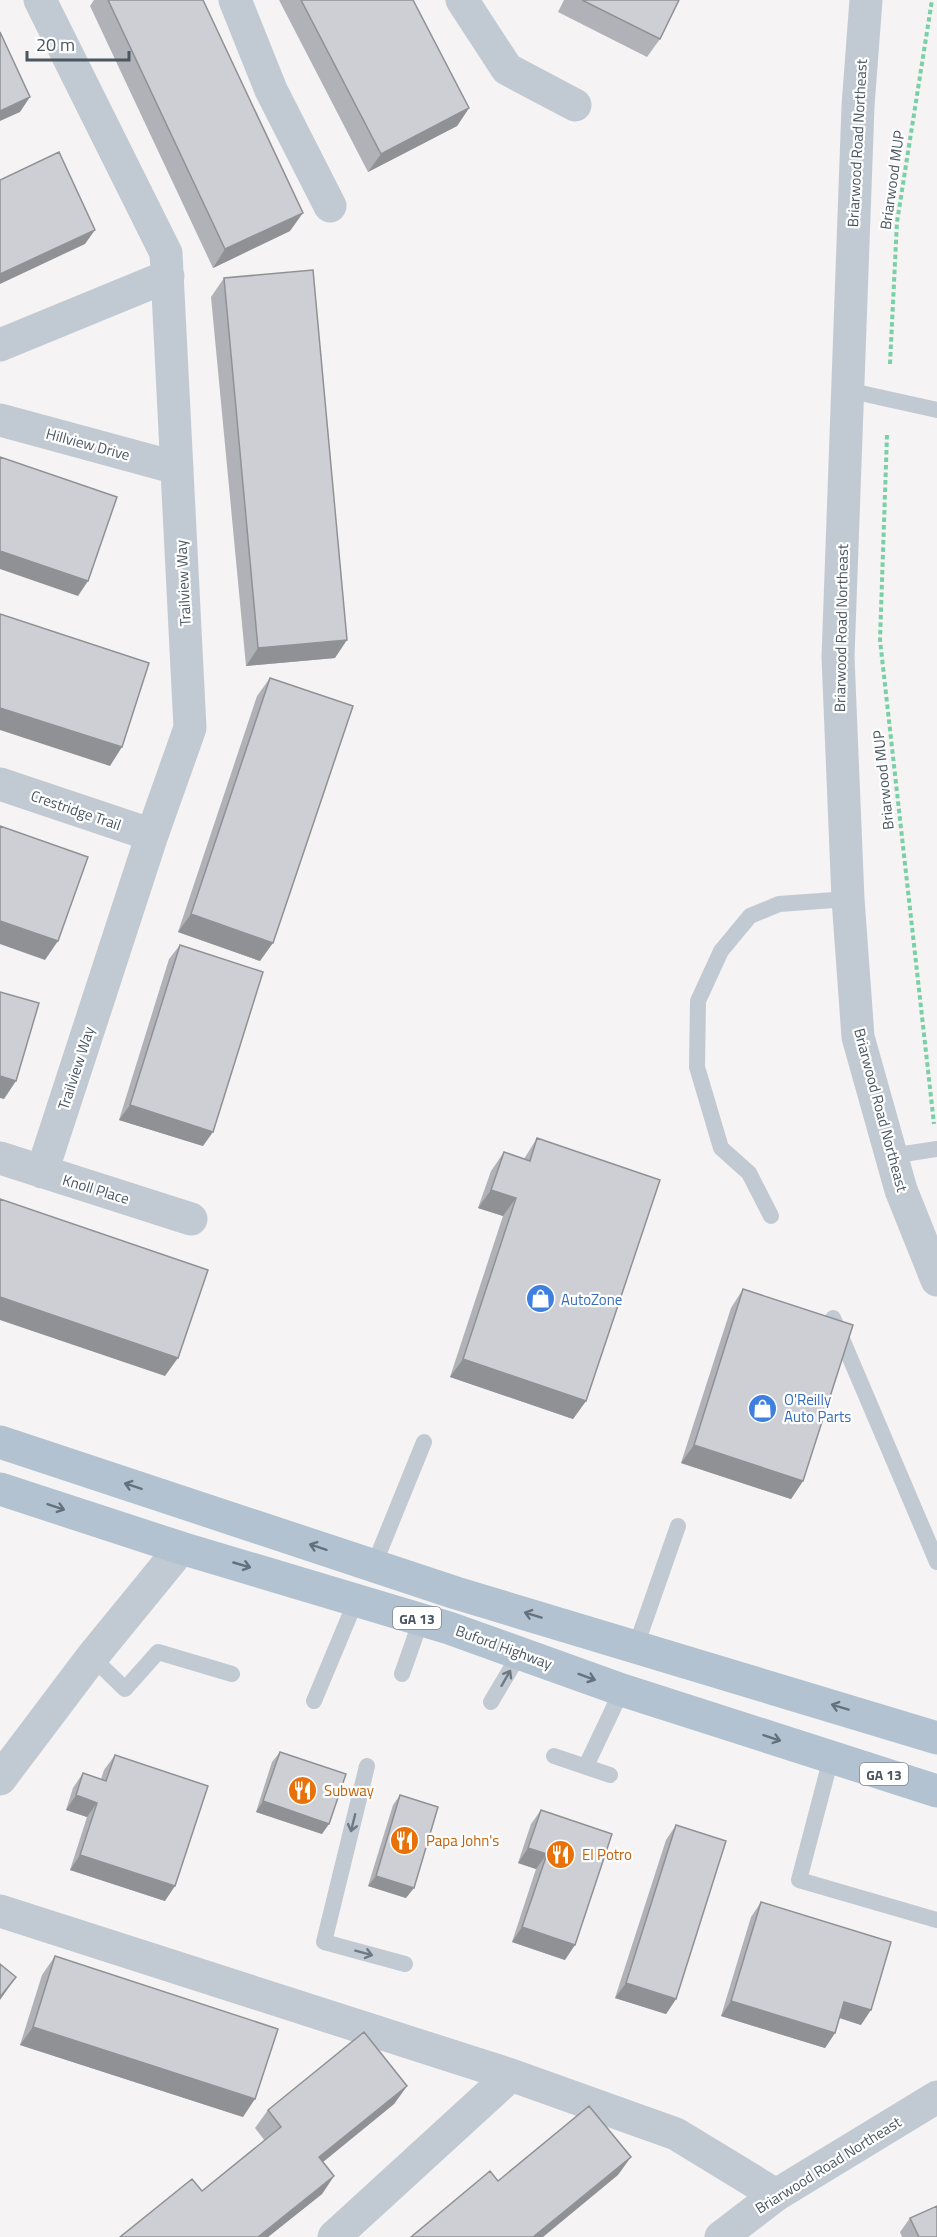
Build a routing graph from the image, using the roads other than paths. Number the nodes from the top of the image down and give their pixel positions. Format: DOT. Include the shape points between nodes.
graph roads {
  1 [pos="40,0"];
  2 [pos="235,0"];
  3 [pos="462,0"];
  4 [pos="866,0"];
  5 [pos="575,105"];
  6 [pos="330,206"];
  7 [pos="168,276"];
  8 [pos="0,345"];
  9 [pos="847,390"];
  10 [pos="937,410"];
  11 [pos="0,420"];
  12 [pos="177,468"];
  13 [pos="0,784"];
  14 [pos="152,836"];
  15 [pos="848,899"];
  16 [pos="937,1149"];
  17 [pos="891,1156"];
  18 [pos="0,1158"];
  19 [pos="42,1172"];
  20 [pos="771,1216"];
  21 [pos="191,1219"];
  22 [pos="937,1280"];
  23 [pos="833,1318"];
  24 [pos="0,1442"];
  25 [pos="424,1442"];
  26 [pos="0,1489"];
  27 [pos="678,1526"];
  28 [pos="181,1548"];
  29 [pos="937,1562"];
  30 [pos="374,1566"];
  31 [pos="357,1598"];
  32 [pos="421,1620"];
  33 [pos="636,1646"];
  34 [pos="520,1653"];
  35 [pos="92,1657"];
  36 [pos="232,1674"];
  37 [pos="402,1674"];
  38 [pos="622,1690"];
  39 [pos="314,1701"];
  40 [pos="491,1702"];
  41 [pos="937,1738"];
  42 [pos="554,1756"];
  43 [pos="831,1758"];
  44 [pos="367,1766"];
  45 [pos="586,1766"];
  46 [pos="610,1774"];
  47 [pos="0,1779"];
  48 [pos="937,1791"];
  49 [pos="0,1911"];
  50 [pos="937,1920"];
  51 [pos="405,1964"];
  52 [pos="511,2075"];
  53 [pos="937,2097"];
  54 [pos="776,2195"];
  55 [pos="334,2237"];
  56 [pos="722,2237"];
  1 -- 7 [label="street, Trailview Way" via="166,253"];
  2 -- 6 [label="street" via="271,90"];
  3 -- 5 [label="street" via="507,69"];
  4 -- 9 [label="street, Briarwood Road Northeast"];
  7 -- 8 [label="street"];
  7 -- 12 [label="street, Trailview Way"];
  9 -- 10 [label="lane"];
  9 -- 15 [label="street, Briarwood Road Northeast" via="838,657"];
  11 -- 12 [label="street, Hillview Drive"];
  12 -- 14 [label="street, Trailview Way" via="190,728"];
  13 -- 14 [label="street, Crestridge Trail"];
  14 -- 19 [label="street, Trailview Way"];
  15 -- 17 [label="street, Briarwood Road Northeast" via="858,1037"];
  15 -- 20 [label="lane" via="779,904 750,916 722,951 698,1001 697,1067 721,1148 748,1173"];
  16 -- 17 [label="lane"];
  17 -- 22 [label="street, Briarwood Road Northeast"];
  18 -- 19 [label="street, Knoll Place"];
  19 -- 21 [label="street, Knoll Place"];
  23 -- 29 [label="lane"];
  30 -- 24 [label="main road, GA 13, one-way"];
  25 -- 30 [label="lane"];
  26 -- 28 [label="main road, Buford Highway / GA 13, one-way"];
  27 -- 33 [label="lane"];
  28 -- 31 [label="main road, Buford Highway / GA 13, one-way"];
  28 -- 35 [label="street"];
  33 -- 30 [label="main road, GA 13, one-way"];
  31 -- 32 [label="main road, Buford Highway / GA 13"];
  31 -- 39 [label="lane"];
  32 -- 34 [label="main road, Buford Highway / GA 13"];
  32 -- 37 [label="lane"];
  41 -- 33 [label="main road, GA 13, one-way"];
  34 -- 38 [label="main road, Buford Highway / GA 13, one-way"];
  40 -- 34 [label="lane, one-way"];
  35 -- 36 [label="lane" via="125,1689 158,1652"];
  35 -- 47 [label="street"];
  38 -- 43 [label="main road, Buford Highway / GA 13, one-way"];
  38 -- 45 [label="lane"];
  42 -- 45 [label="lane"];
  43 -- 48 [label="main road, Buford Highway / GA 13"];
  43 -- 50 [label="lane" via="799,1880"];
  44 -- 51 [label="lane, one-way" via="324,1942"];
  45 -- 46 [label="lane"];
  49 -- 52 [label="street"];
  52 -- 54 [label="street" via="676,2134"];
  52 -- 55 [label="street"];
  53 -- 54 [label="street, Briarwood Road Northeast"];
  54 -- 56 [label="street, Briarwood Road Northeast"];
}
